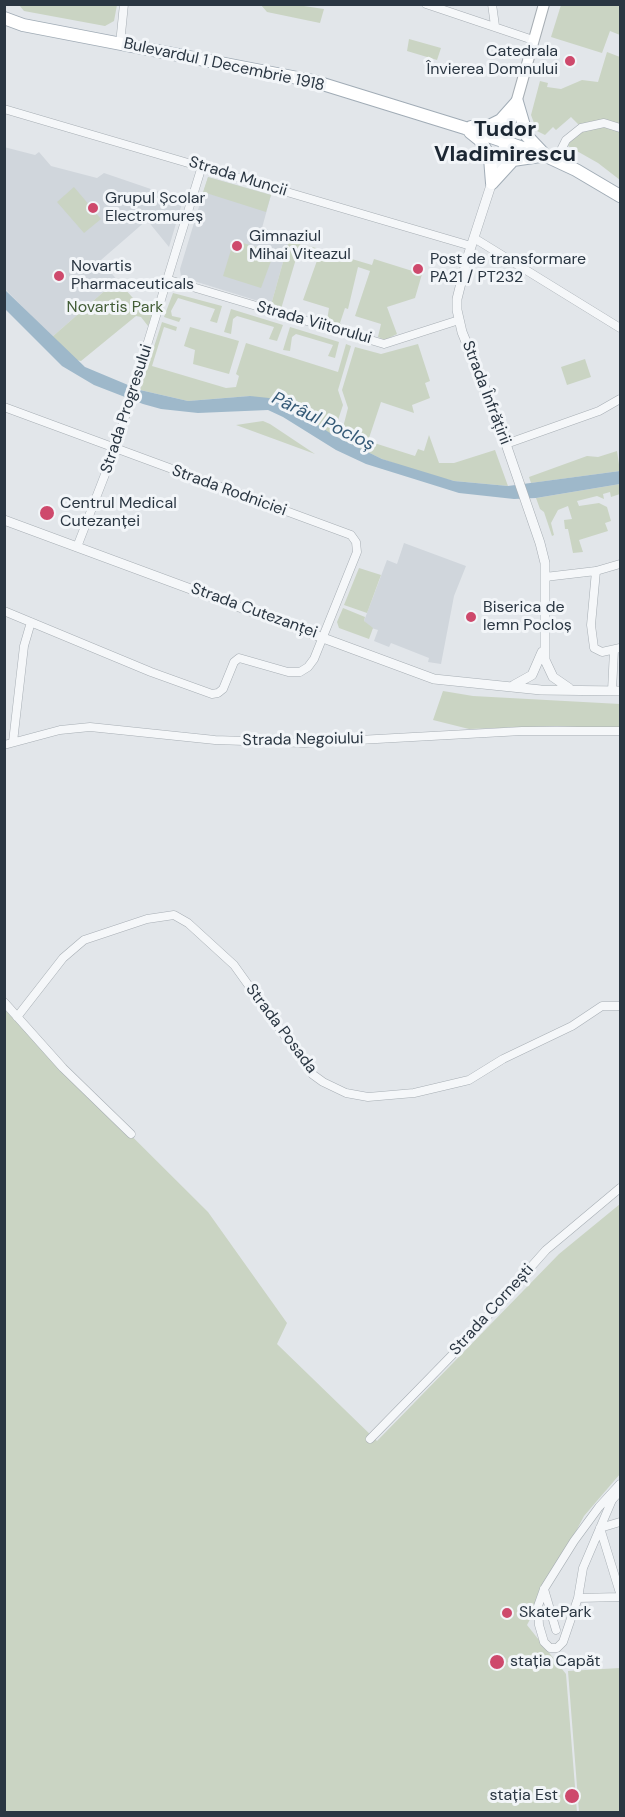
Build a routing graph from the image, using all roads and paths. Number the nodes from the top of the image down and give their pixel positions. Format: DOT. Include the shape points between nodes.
graph roads {
  1 [pos="124,4"];
  2 [pos="426,4"];
  3 [pos="492,4"];
  4 [pos="544,4"];
  5 [pos="4,18"];
  6 [pos="23,25"];
  7 [pos="495,26"];
  8 [pos="4,29"];
  9 [pos="533,39"];
  10 [pos="120,44"];
  11 [pos="517,102"];
  12 [pos="4,109"];
  13 [pos="465,128"];
  14 [pos="621,128"];
  15 [pos="505,142"];
  16 [pos="551,158"];
  17 [pos="202,166"];
  18 [pos="492,183"];
  19 [pos="621,196"];
  20 [pos="472,242"];
  21 [pos="169,280"];
  22 [pos="459,320"];
  23 [pos="621,328"];
  24 [pos="621,399"];
  25 [pos="4,407"];
  26 [pos="506,444"];
  27 [pos="115,449"];
  28 [pos="4,520"];
  29 [pos="77,547"];
  30 [pos="621,564"];
  31 [pos="596,571"];
  32 [pos="545,577"];
  33 [pos="4,611"];
  34 [pos="31,622"];
  35 [pos="323,636"];
  36 [pos="543,647"];
  37 [pos="617,649"];
  38 [pos="534,673"];
  39 [pos="551,674"];
  40 [pos="507,687"];
  41 [pos="541,690"];
  42 [pos="573,690"];
  43 [pos="616,691"];
  44 [pos="604,731"];
  45 [pos="621,731"];
  46 [pos="621,736"];
  47 [pos="9,743"];
  48 [pos="4,1002"];
  49 [pos="621,1006"];
  50 [pos="17,1017"];
  51 [pos="131,1134"];
  52 [pos="621,1188"];
  53 [pos="370,1439"];
  54 [pos="621,1484"];
  55 [pos="621,1491"];
  56 [pos="621,1522"];
  57 [pos="600,1528"];
  58 [pos="544,1589"];
  59 [pos="621,1595"];
  60 [pos="578,1598"];
  61 [pos="556,1630"];
  62 [pos="563,1637"];
  63 [pos="544,1642"];
  1 -- 10 [label="street"];
  2 -- 7 [label="street"];
  3 -- 7 [label="street"];
  4 -- 9 [label="main road"];
  5 -- 6 [label="main road, Bulevardul 1 Decembrie 1918"];
  6 -- 8 [label="main road, Bulevardul 1 Decembrie 1918"];
  6 -- 10 [label="main road, Bulevardul 1 Decembrie 1918"];
  7 -- 9 [label="street"];
  9 -- 11 [label="main road"];
  10 -- 13 [label="main road, Bulevardul 1 Decembrie 1918" via="292,76"];
  11 -- 13 [label="main road" via="506,116 491,125"];
  11 -- 15 [label="main road"];
  11 -- 16 [label="main road" via="527,136"];
  12 -- 17 [label="street, Strada Muncii"];
  13 -- 15 [label="main road, Bulevardul 1 Decembrie 1918"];
  13 -- 18 [label="main road" via="486,148"];
  14 -- 16 [label="street" via="604,123 581,128"];
  15 -- 16 [label="main road, Bulevardul 1 Decembrie 1918"];
  15 -- 18 [label="street, Strada Înfrățirii"];
  16 -- 18 [label="main road" via="513,160"];
  16 -- 19 [label="main road, Bulevardul 1 Decembrie 1918"];
  17 -- 20 [label="street, Strada Muncii"];
  17 -- 21 [label="street, Strada Progresului"];
  18 -- 20 [label="street, Strada Înfrățirii"];
  20 -- 22 [label="street, Strada Înfrățirii" via="457,299"];
  20 -- 23 [label="street, Strada Muncii"];
  21 -- 22 [label="street, Strada Viitorului" via="384,344"];
  21 -- 27 [label="street, Strada Progresului"];
  22 -- 26 [label="street, Strada Înfrățirii"];
  24 -- 26 [label="street" via="599,411"];
  25 -- 27 [label="street, Strada Rodniciei"];
  26 -- 32 [label="street, Strada Înfrățirii" via="540,543"];
  27 -- 29 [label="street, Strada Progresului"];
  27 -- 35 [label="street, Strada Rodniciei" via="351,536 357,552"];
  28 -- 29 [label="street, Strada Cutezanței"];
  29 -- 35 [label="street, Strada Cutezanței"];
  30 -- 31 [label="street"];
  31 -- 32 [label="street"];
  31 -- 37 [label="street" via="591,625 594,648 597,652"];
  32 -- 36 [label="street, Strada Înfrățirii"];
  33 -- 34 [label="street"];
  34 -- 35 [label="street, Strada Rodniciei" via="212,694 223,689 239,658 300,672 314,659"];
  34 -- 47 [label="street"];
  35 -- 40 [label="street, Strada Cutezanței" via="434,679"];
  36 -- 38 [label="street, Strada Înfrățirii"];
  36 -- 39 [label="street, Strada Înfrățirii"];
  37 -- 43 [label="street"];
  38 -- 39 [label="street" via="543,668"];
  38 -- 40 [label="street"];
  38 -- 41 [label="street" via="533,685"];
  39 -- 41 [label="street" via="550,686"];
  39 -- 42 [label="street"];
  40 -- 41 [label="street, Strada Cutezanței"];
  40 -- 43 [label="street" via="541,693"];
  41 -- 42 [label="street, Strada Cutezanței"];
  42 -- 43 [label="street, Strada Cutezanței"];
  44 -- 45 [label="street, Strada Negoiului"];
  44 -- 46 [label="street, Strada Negoiului"];
  44 -- 47 [label="street, Strada Negoiului" via="479,732 304,743 216,740 90,727"];
  48 -- 50 [label="street"];
  49 -- 50 [label="street, Strada Posada" via="602,1006 469,1080 414,1093 368,1097 346,1093 312,1074 234,965 174,915 147,919 84,940 63,958"];
  50 -- 51 [label="street"];
  52 -- 53 [label="street, Strada Cornești" via="546,1250 459,1348"];
  54 -- 58 [label="street" via="599,1507"];
  55 -- 57 [label="street" via="612,1500"];
  56 -- 57 [label="street"];
  57 -- 59 [label="street"];
  57 -- 60 [label="street" via="583,1568"];
  58 -- 61 [label="street"];
  58 -- 63 [label="street" via="538,1606"];
  59 -- 60 [label="street"];
  60 -- 62 [label="street"];
  61 -- 62 [label="street"];
  61 -- 63 [label="street" via="548,1631"];
  62 -- 63 [label="street" via="556,1648"];
}
